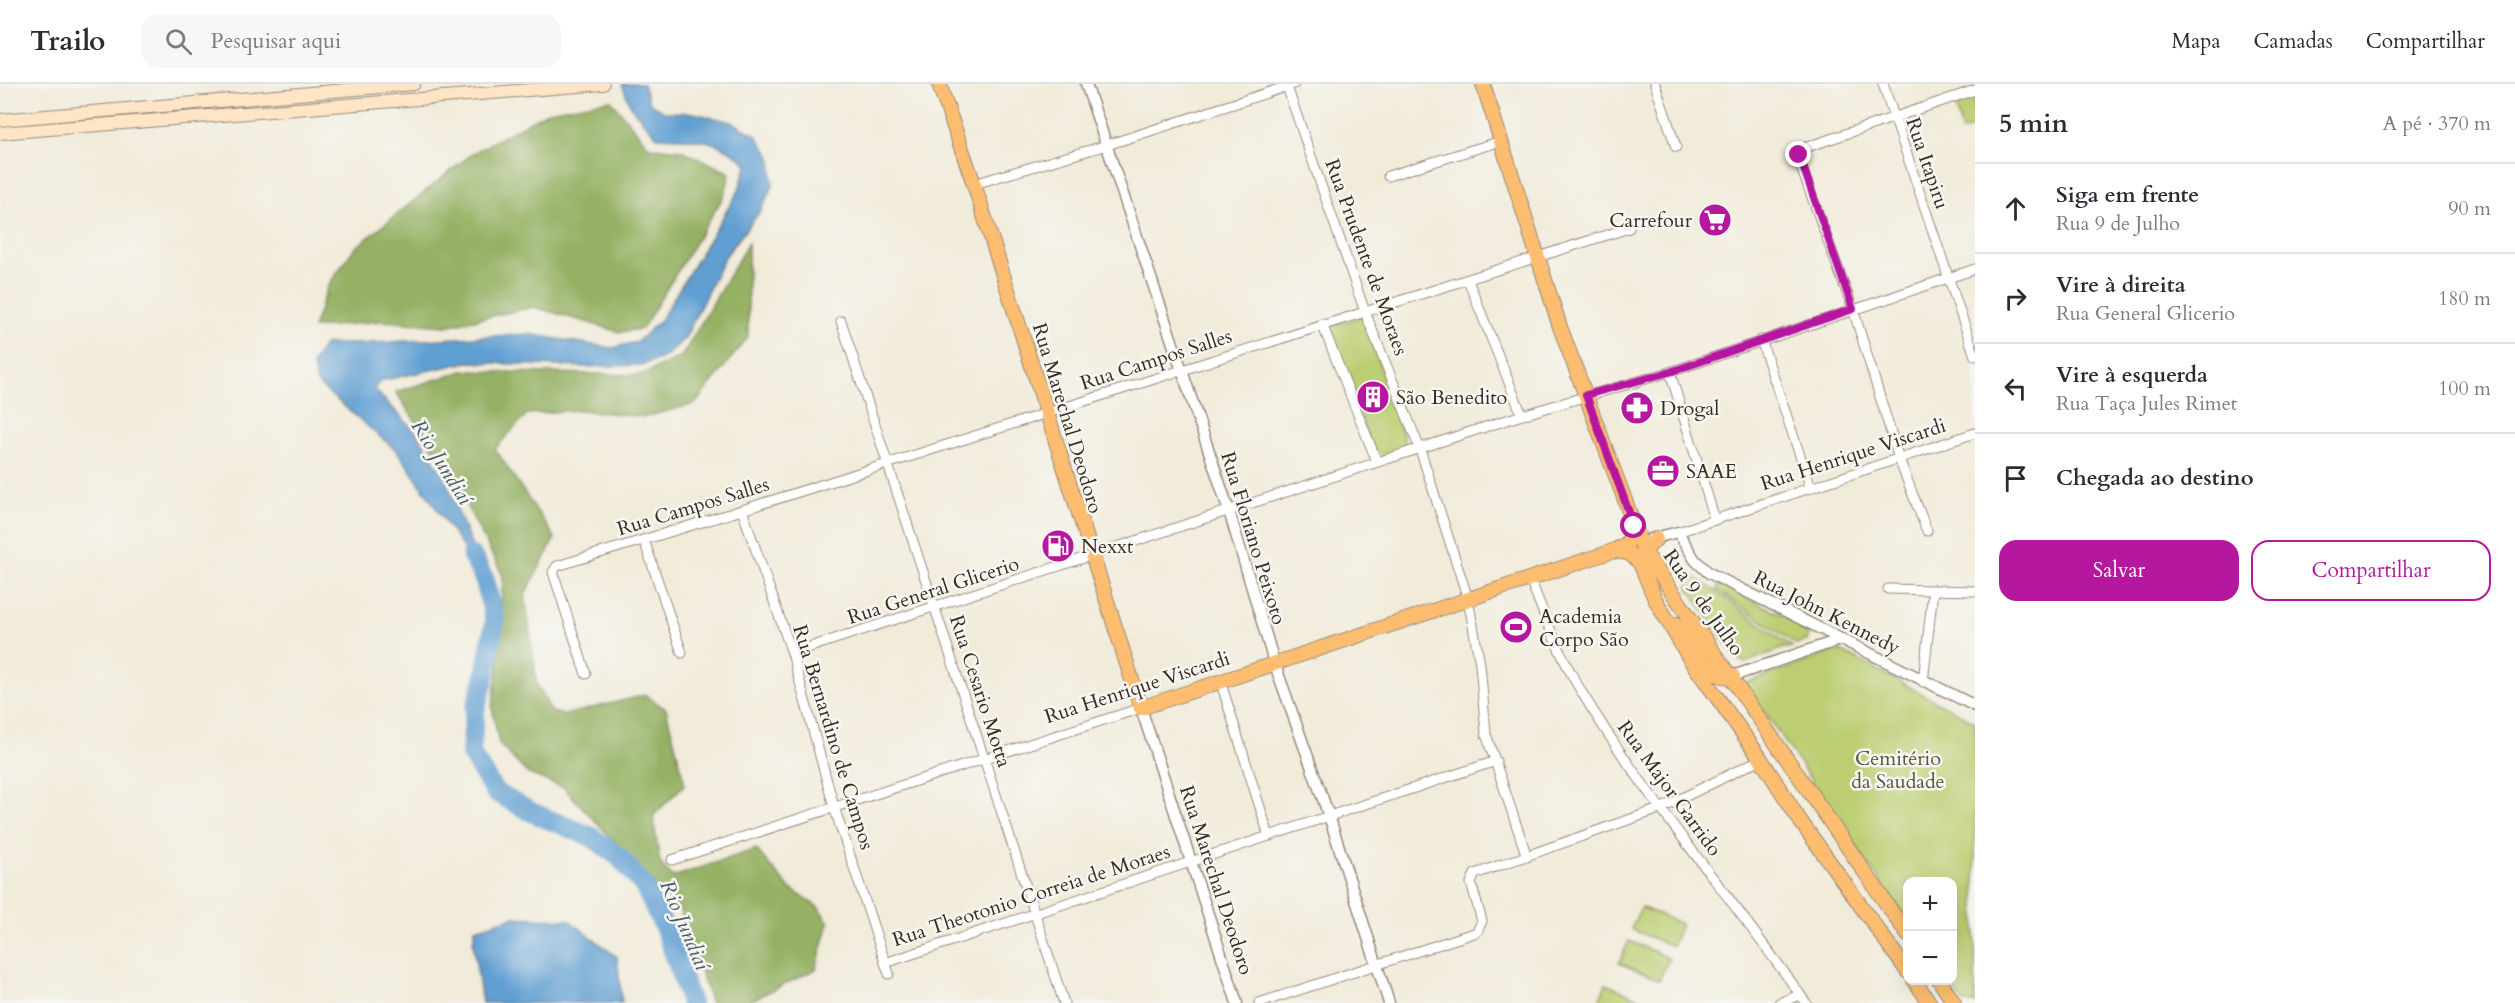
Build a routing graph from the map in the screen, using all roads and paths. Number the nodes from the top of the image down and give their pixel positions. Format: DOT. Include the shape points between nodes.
graph roads {
  1 [pos="414,84"];
  2 [pos="597,84"];
  3 [pos="939,84"];
  4 [pos="1086,84"];
  5 [pos="1483,84"];
  6 [pos="1655,84"];
  7 [pos="1883,84"];
  8 [pos="1289,85"];
  9 [pos="1975,90"];
  10 [pos="1894,118"];
  11 [pos="0,120"];
  12 [pos="0,133"];
  13 [pos="1501,141"];
  14 [pos="1107,145"];
  15 [pos="1676,147"];
  16 [pos="1388,176"];
  17 [pos="975,184"];
  18 [pos="1629,228"];
  19 [pos="1538,257"];
  20 [pos="1975,269"];
  21 [pos="1948,277"];
  22 [pos="1468,280"];
  23 [pos="1853,309"];
  24 [pos="1365,312"];
  25 [pos="841,321"];
  26 [pos="1322,324"];
  27 [pos="1761,340"];
  28 [pos="1975,356"];
  29 [pos="1180,369"];
  30 [pos="1670,372"];
  31 [pos="1586,395"];
  32 [pos="1047,414"];
  33 [pos="1522,415"];
  34 [pos="1975,433"];
  35 [pos="1419,449"];
  36 [pos="1899,459"];
  37 [pos="1377,462"];
  38 [pos="888,463"];
  39 [pos="1811,489"];
  40 [pos="742,510"];
  41 [pos="1228,511"];
  42 [pos="1715,520"];
  43 [pos="1927,531"];
  44 [pos="1637,532"];
  45 [pos="1678,532"];
  46 [pos="1656,539"];
  47 [pos="644,540"];
  48 [pos="1613,551"];
  49 [pos="1642,557"];
  50 [pos="1092,558"];
  51 [pos="1530,579"];
  52 [pos="1888,589"];
  53 [pos="1933,590"];
  54 [pos="1975,591"];
  55 [pos="1468,599"];
  56 [pos="935,608"];
  57 [pos="1663,614"];
  58 [pos="1811,623"];
  59 [pos="1842,639"];
  60 [pos="1808,651"];
  61 [pos="682,653"];
  62 [pos="792,653"];
  63 [pos="1274,662"];
  64 [pos="586,674"];
  65 [pos="1732,676"];
  66 [pos="1220,680"];
  67 [pos="1923,682"];
  68 [pos="1975,706"];
  69 [pos="1141,708"];
  70 [pos="984,758"];
  71 [pos="1761,759"];
  72 [pos="1496,761"];
  73 [pos="834,807"];
  74 [pos="1662,808"];
  75 [pos="1329,816"];
  76 [pos="1269,836"];
  77 [pos="1527,857"];
  78 [pos="672,860"];
  79 [pos="1190,861"];
  80 [pos="1036,914"];
  81 [pos="1905,931"];
  82 [pos="885,963"];
  83 [pos="1377,963"];
  84 [pos="1903,965"];
  85 [pos="889,974"];
  86 [pos="1917,985"];
  87 [pos="1942,985"];
  88 [pos="1803,999"];
  89 [pos="1064,1003"];
  90 [pos="1237,1003"];
  91 [pos="1259,1003"];
  92 [pos="1389,1003"];
  93 [pos="1779,1003"];
  94 [pos="1930,1003"];
  95 [pos="1954,1003"];
  1 -- 11 [label="main road"];
  2 -- 12 [label="main road"];
  3 -- 17 [label="main road, Rua Marechal Deodoro"];
  4 -- 14 [label="street, Rua Floriano Peixoto"];
  5 -- 13 [label="main road, Rua 9 de Julho"];
  6 -- 15 [label="street"];
  7 -- 10 [label="street, Rua Itapiru"];
  8 -- 14 [label="street"];
  8 -- 24 [label="street, Rua Prudente de Moraes"];
  9 -- 10 [label="street"];
  10 -- 21 [label="street, Rua Itapiru"];
  10 -- 23 [label="street" via="1804,148 1798,159"];
  13 -- 16 [label="street"];
  13 -- 19 [label="main road, Rua 9 de Julho"];
  14 -- 17 [label="street"];
  14 -- 29 [label="street, Rua Floriano Peixoto"];
  17 -- 32 [label="main road, Rua Marechal Deodoro"];
  18 -- 19 [label="street, Rua Campos Salles"];
  19 -- 22 [label="street, Rua Campos Salles"];
  19 -- 31 [label="main road, Rua 9 de Julho"];
  20 -- 21 [label="street, Rua General Glicerio"];
  21 -- 23 [label="street, Rua General Glicerio"];
  21 -- 28 [label="street, Rua Itapiru"];
  22 -- 24 [label="street, Rua Campos Salles"];
  22 -- 33 [label="street"];
  23 -- 27 [label="street, Rua General Glicerio"];
  23 -- 36 [label="street"];
  24 -- 26 [label="street, Rua Campos Salles"];
  24 -- 35 [label="street, Rua Prudente de Moraes"];
  25 -- 38 [label="street, Rua Cesario Motta"];
  26 -- 29 [label="street, Rua Campos Salles"];
  26 -- 37 [label="street"];
  27 -- 30 [label="street, Rua General Glicerio"];
  27 -- 39 [label="street"];
  29 -- 32 [label="street, Rua Campos Salles"];
  29 -- 41 [label="street, Rua Floriano Peixoto"];
  30 -- 31 [label="street, Rua General Glicerio"];
  30 -- 42 [label="street"];
  31 -- 33 [label="street, Rua General Glicerio"];
  31 -- 44 [label="main road, Rua 9 de Julho"];
  32 -- 38 [label="street, Rua Campos Salles"];
  32 -- 50 [label="main road, Rua Marechal Deodoro"];
  33 -- 35 [label="street, Rua General Glicerio"];
  34 -- 36 [label="street, Rua Henrique Viscardi"];
  35 -- 37 [label="street, Rua General Glicerio"];
  35 -- 55 [label="street, Rua Prudente de Moraes"];
  36 -- 39 [label="street, Rua Henrique Viscardi"];
  36 -- 43 [label="street"];
  37 -- 41 [label="street, Rua General Glicerio"];
  38 -- 40 [label="street, Rua Campos Salles"];
  38 -- 56 [label="street, Rua Cesario Motta"];
  39 -- 42 [label="street, Rua Henrique Viscardi"];
  40 -- 47 [label="street, Rua Campos Salles"];
  40 -- 62 [label="street, Rua Bernardino de Campos"];
  41 -- 50 [label="street, Rua General Glicerio"];
  41 -- 63 [label="street, Rua Floriano Peixoto"];
  42 -- 45 [label="street, Rua Henrique Viscardi"];
  44 -- 46 [label="street, Rua Henrique Viscardi"];
  44 -- 48 [label="main road" via="1627,544"];
  44 -- 49 [label="main road, Rua 9 de Julho"];
  45 -- 46 [label="street, Rua Henrique Viscardi"];
  45 -- 58 [label="street, Rua John Kennedy" via="1695,560 1709,573"];
  46 -- 49 [label="main road"];
  47 -- 61 [label="street"];
  47 -- 64 [label="street, Rua Campos Salles" via="557,566 552,572"];
  48 -- 49 [label="main road, Rua 9 de Julho"];
  48 -- 51 [label="main road, Rua Henrique Viscardi"];
  49 -- 57 [label="main road, Rua 9 de Julho"];
  49 -- 65 [label="main road, Rua 9 de Julho"];
  50 -- 56 [label="street, Rua General Glicerio"];
  50 -- 69 [label="main road, Rua Marechal Deodoro"];
  51 -- 55 [label="main road, Rua Henrique Viscardi"];
  51 -- 74 [label="street, Rua Major Garrido" via="1580,690"];
  52 -- 53 [label="street"];
  53 -- 54 [label="street"];
  53 -- 67 [label="street"];
  55 -- 63 [label="main road, Rua Henrique Viscardi"];
  55 -- 72 [label="street, Rua Prudente de Moraes" via="1480,664 1486,734"];
  56 -- 62 [label="street, Rua General Glicerio"];
  56 -- 70 [label="street, Rua Cesario Motta"];
  57 -- 65 [label="main road" via="1681,627 1709,670 1723,678"];
  57 -- 71 [label="main road, Rua 9 de Julho" via="1691,661"];
  58 -- 59 [label="street, Rua John Kennedy"];
  58 -- 60 [label="street" via="1815,640"];
  59 -- 60 [label="street"];
  59 -- 67 [label="street, Rua John Kennedy"];
  60 -- 65 [label="street"];
  62 -- 73 [label="street, Rua Bernardino de Campos"];
  63 -- 66 [label="main road, Rua Henrique Viscardi"];
  63 -- 75 [label="street, Rua Floriano Peixoto"];
  65 -- 81 [label="main road, Rua 9 de Julho"];
  66 -- 69 [label="main road, Rua Henrique Viscardi"];
  66 -- 76 [label="street"];
  67 -- 68 [label="street, Rua John Kennedy"];
  69 -- 70 [label="street, Rua Henrique Viscardi"];
  69 -- 79 [label="street, Rua Marechal Deodoro"];
  70 -- 73 [label="street, Rua Henrique Viscardi"];
  70 -- 80 [label="street, Rua Cesario Motta"];
  71 -- 74 [label="street"];
  71 -- 84 [label="main road, Rua 9 de Julho" via="1800,822"];
  72 -- 75 [label="street, Rua Theotonio Correia de Moraes"];
  72 -- 77 [label="street, Rua Prudente de Moraes"];
  73 -- 78 [label="street, Rua Henrique Viscardi"];
  73 -- 82 [label="street, Rua Bernardino de Campos"];
  74 -- 77 [label="street"];
  74 -- 88 [label="street, Rua Major Garrido"];
  75 -- 76 [label="street, Rua Theotonio Correia de Moraes"];
  75 -- 83 [label="street, Rua Floriano Peixoto"];
  76 -- 79 [label="street, Rua Theotonio Correia de Moraes"];
  77 -- 83 [label="street" via="1471,878 1482,921 1477,932"];
  79 -- 80 [label="street, Rua Theotonio Correia de Moraes"];
  79 -- 90 [label="street, Rua Marechal Deodoro"];
  80 -- 82 [label="street, Rua Theotonio Correia de Moraes"];
  80 -- 89 [label="street, Rua Cesario Motta"];
  82 -- 85 [label="street, Rua Bernardino de Campos"];
  83 -- 91 [label="street"];
  83 -- 92 [label="street, Rua Floriano Peixoto"];
  86 -- 94 [label="main road"];
  87 -- 95 [label="main road"];
  88 -- 93 [label="street"];
}
